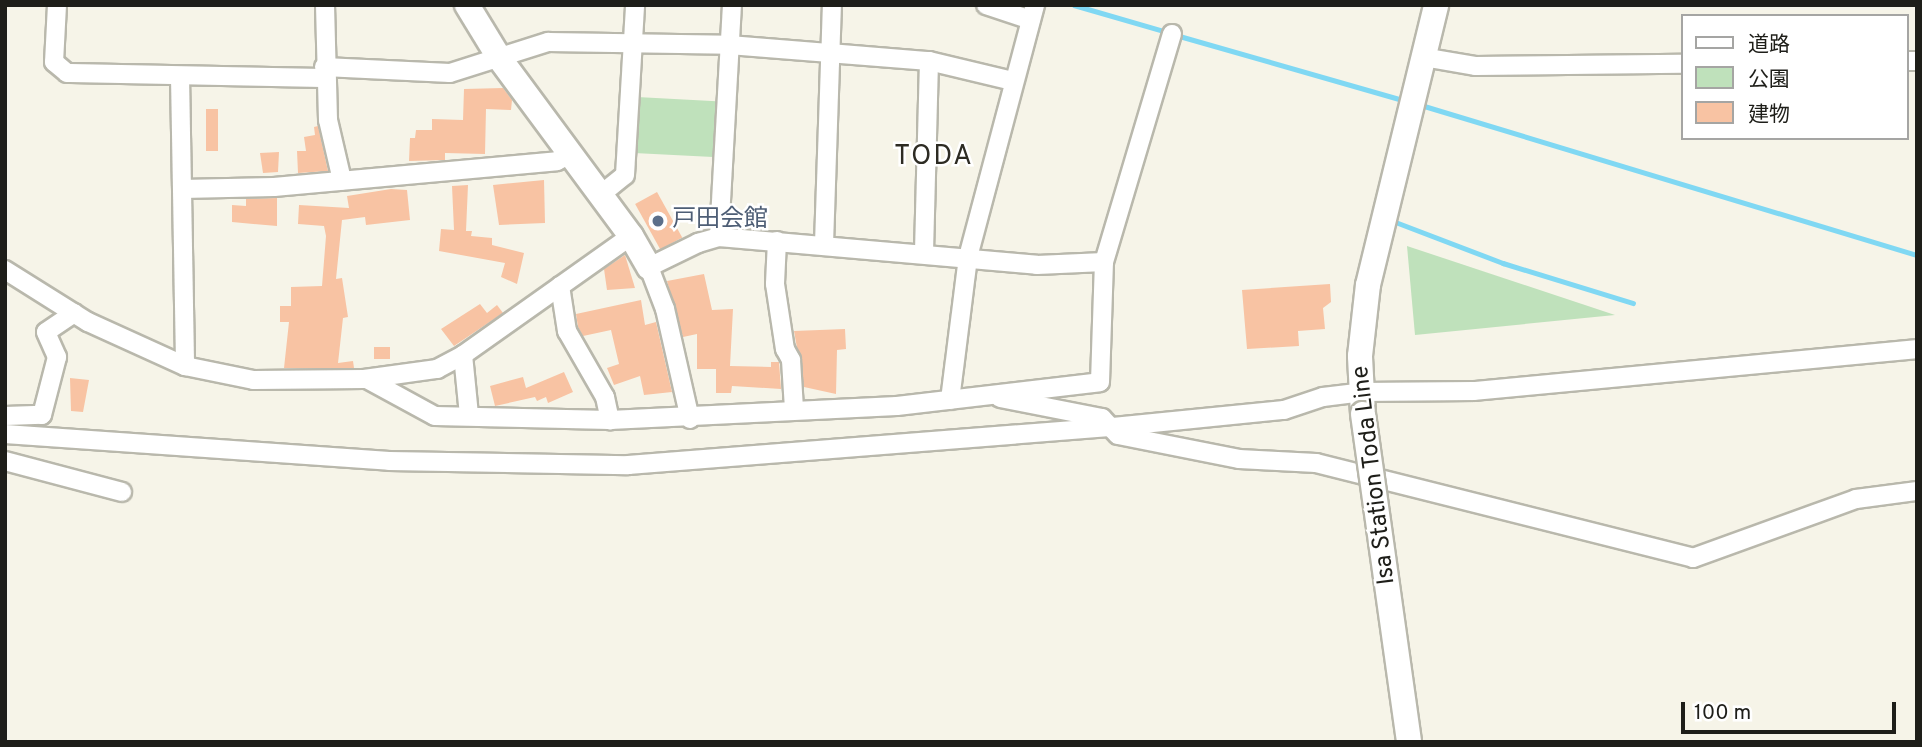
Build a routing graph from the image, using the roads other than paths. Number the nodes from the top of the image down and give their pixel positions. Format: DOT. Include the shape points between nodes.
graph roads {
  1 [pos="57,5"];
  2 [pos="325,5"];
  3 [pos="467,5"];
  4 [pos="635,5"];
  5 [pos="733,5"];
  6 [pos="832,5"];
  7 [pos="986,5"];
  8 [pos="1436,5"];
  9 [pos="1033,12"];
  10 [pos="1172,34"];
  11 [pos="633,43"];
  12 [pos="730,45"];
  13 [pos="829,53"];
  14 [pos="1423,57"];
  15 [pos="500,59"];
  16 [pos="929,61"];
  17 [pos="1680,64"];
  18 [pos="325,72"];
  19 [pos="180,76"];
  20 [pos="1013,81"];
  21 [pos="569,155"];
  22 [pos="342,180"];
  23 [pos="182,189"];
  24 [pos="599,196"];
  25 [pos="631,236"];
  26 [pos="719,237"];
  27 [pos="776,241"];
  28 [pos="824,244"];
  29 [pos="924,252"];
  30 [pos="968,257"];
  31 [pos="1104,262"];
  32 [pos="649,267"];
  33 [pos="5,270"];
  34 [pos="560,286"];
  35 [pos="74,313"];
  36 [pos="1917,349"];
  37 [pos="463,355"];
  38 [pos="185,366"];
  39 [pos="367,379"];
  40 [pos="991,397"];
  41 [pos="950,400"];
  42 [pos="1362,403"];
  43 [pos="794,409"];
  44 [pos="469,415"];
  45 [pos="5,416"];
  46 [pos="690,418"];
  47 [pos="610,420"];
  48 [pos="1113,427"];
  49 [pos="5,434"];
  50 [pos="5,461"];
  51 [pos="1917,491"];
  52 [pos="122,492"];
  53 [pos="1409,742"];
  1 -- 19 [label="street" via="54,62 67,72"];
  2 -- 18 [label="street"];
  3 -- 15 [label="main road"];
  4 -- 11 [label="street"];
  5 -- 12 [label="street"];
  6 -- 13 [label="street"];
  7 -- 9 [label="street"];
  8 -- 14 [label="main road, Isa Station Toda Line"];
  9 -- 20 [label="street"];
  10 -- 31 [label="street"];
  11 -- 12 [label="street"];
  11 -- 15 [label="street" via="548,42"];
  11 -- 24 [label="street" via="625,175"];
  12 -- 13 [label="street"];
  12 -- 26 [label="street"];
  13 -- 16 [label="street"];
  13 -- 28 [label="street"];
  14 -- 17 [label="street" via="1476,66"];
  14 -- 42 [label="main road, Isa Station Toda Line" via="1368,285"];
  15 -- 18 [label="street" via="450,73"];
  15 -- 21 [label="main road"];
  16 -- 20 [label="street"];
  16 -- 29 [label="street"];
  18 -- 19 [label="street"];
  18 -- 22 [label="street" via="328,120"];
  19 -- 23 [label="street"];
  20 -- 30 [label="street"];
  21 -- 22 [label="street" via="557,161"];
  21 -- 24 [label="main road"];
  22 -- 23 [label="street"];
  23 -- 38 [label="street"];
  24 -- 25 [label="main road"];
  25 -- 32 [label="main road"];
  25 -- 34 [label="street"];
  26 -- 27 [label="street"];
  26 -- 32 [label="street"];
  27 -- 28 [label="street"];
  27 -- 43 [label="street" via="775,284 785,349 791,360"];
  28 -- 29 [label="street"];
  29 -- 30 [label="street"];
  30 -- 31 [label="street" via="1037,265"];
  30 -- 41 [label="street"];
  31 -- 40 [label="street" via="1100,382 1031,387"];
  32 -- 46 [label="street" via="665,309"];
  33 -- 35 [label="street"];
  34 -- 37 [label="street"];
  34 -- 47 [label="street" via="567,331 606,397"];
  35 -- 38 [label="street"];
  35 -- 45 [label="street" via="46,332 57,357 42,415"];
  36 -- 42 [label="street"];
  37 -- 39 [label="street" via="437,369"];
  37 -- 44 [label="street"];
  38 -- 39 [label="street" via="254,380"];
  39 -- 44 [label="street" via="435,416"];
  40 -- 41 [label="street"];
  40 -- 48 [label="street" via="1102,418"];
  41 -- 43 [label="street" via="898,407"];
  42 -- 48 [label="street" via="1323,397 1284,410"];
  42 -- 53 [label="main road, Isa Station Toda Line, bridge"];
  43 -- 46 [label="street"];
  44 -- 47 [label="street"];
  46 -- 47 [label="street"];
  48 -- 49 [label="street" via="628,465 389,461"];
  48 -- 51 [label="street" via="1118,435 1239,459 1316,463 1693,558 1856,499"];
  50 -- 52 [label="street"];
}
